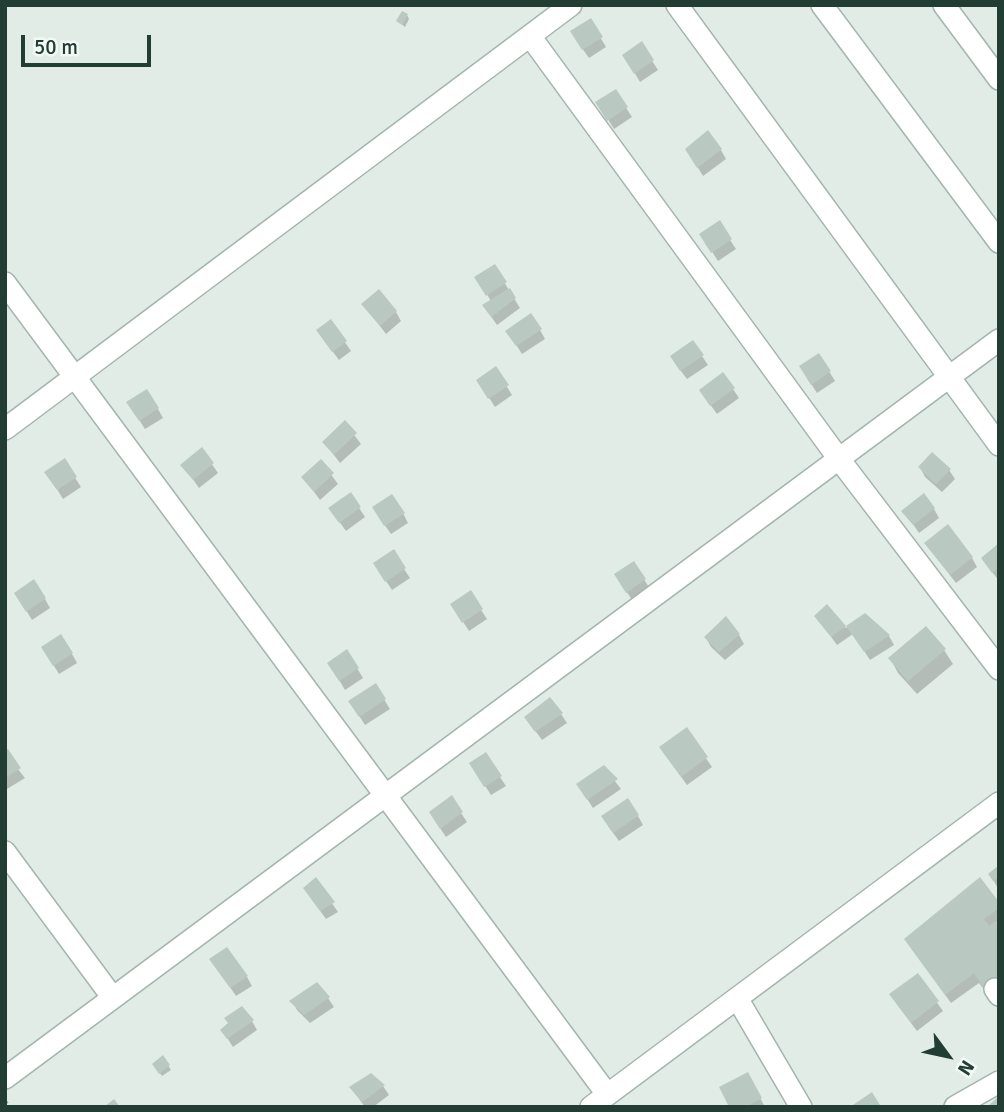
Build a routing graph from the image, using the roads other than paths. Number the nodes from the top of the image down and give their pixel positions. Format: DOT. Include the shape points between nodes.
graph roads {
  1 [pos="571,5"];
  2 [pos="677,5"];
  3 [pos="822,5"];
  4 [pos="944,5"];
  5 [pos="530,36"];
  6 [pos="999,79"];
  7 [pos="999,242"];
  8 [pos="5,283"];
  9 [pos="999,340"];
  10 [pos="75,377"];
  11 [pos="949,377"];
  12 [pos="5,429"];
  13 [pos="999,445"];
  14 [pos="839,459"];
  15 [pos="999,669"];
  16 [pos="385,796"];
  17 [pos="999,803"];
  18 [pos="5,852"];
  19 [pos="113,998"];
  20 [pos="737,998"];
  21 [pos="5,1078"];
  22 [pos="999,1082"];
  23 [pos="599,1101"];
  24 [pos="801,1107"];
  25 [pos="955,1107"];
  1 -- 5 [label="street"];
  2 -- 11 [label="street"];
  3 -- 7 [label="street"];
  4 -- 6 [label="street"];
  5 -- 10 [label="street"];
  5 -- 14 [label="street"];
  8 -- 10 [label="street"];
  9 -- 11 [label="street"];
  10 -- 12 [label="street"];
  10 -- 16 [label="street"];
  11 -- 13 [label="street"];
  11 -- 14 [label="street"];
  14 -- 15 [label="street"];
  14 -- 16 [label="street"];
  16 -- 19 [label="street"];
  16 -- 23 [label="street"];
  17 -- 20 [label="street"];
  18 -- 19 [label="street"];
  19 -- 21 [label="street"];
  20 -- 23 [label="street"];
  20 -- 24 [label="street"];
  22 -- 25 [label="street"];
}
